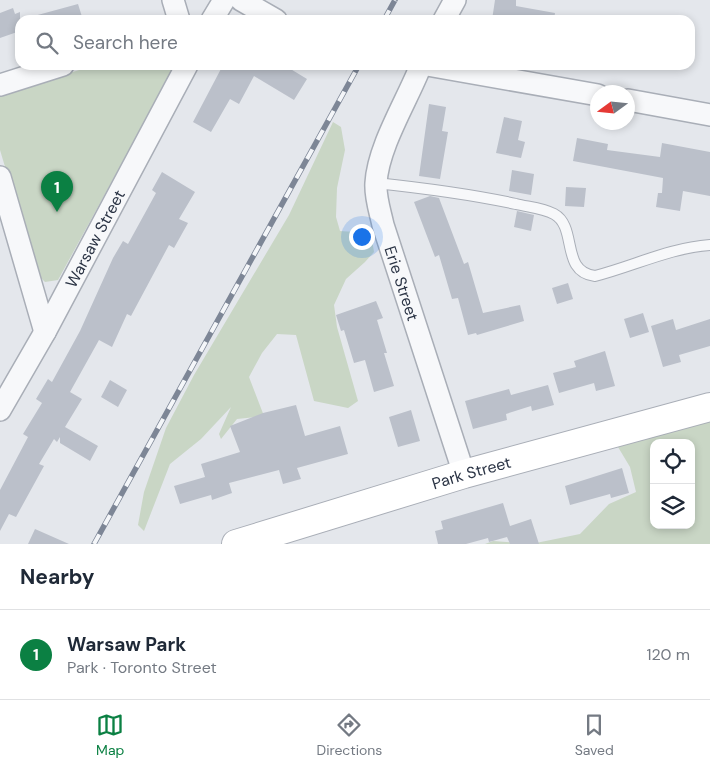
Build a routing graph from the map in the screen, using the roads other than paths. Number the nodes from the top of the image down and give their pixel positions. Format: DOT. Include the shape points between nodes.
graph roads {
  1 [pos="173,0"];
  2 [pos="224,0"];
  3 [pos="242,0"];
  4 [pos="455,0"];
  5 [pos="178,15"];
  6 [pos="215,15"];
  7 [pos="268,15"];
  8 [pos="447,15"];
  9 [pos="47,70"];
  10 [pos="184,70"];
  11 [pos="419,70"];
  12 [pos="456,70"];
  13 [pos="0,85"];
  14 [pos="590,94"];
  15 [pos="635,101"];
  16 [pos="710,114"];
  17 [pos="0,177"];
  18 [pos="376,183"];
  19 [pos="710,245"];
  20 [pos="45,332"];
  21 [pos="710,408"];
  22 [pos="0,410"];
  23 [pos="464,474"];
  24 [pos="236,544"];
  1 -- 5 [label="street"];
  2 -- 6 [label="street"];
  3 -- 7 [label="street"];
  4 -- 8 [label="street"];
  9 -- 13 [label="street"];
  10 -- 20 [label="street, Warsaw Street"];
  11 -- 18 [label="street, Erie Street" via="380,161"];
  12 -- 14 [label="street"];
  15 -- 16 [label="street"];
  17 -- 20 [label="street"];
  18 -- 19 [label="lane" via="505,202 555,214 563,225 578,270 586,275 595,276 659,254"];
  18 -- 23 [label="street, Erie Street" via="383,225"];
  20 -- 22 [label="street, Warsaw Street"];
  21 -- 23 [label="street, Park Street"];
  23 -- 24 [label="street, Park Street"];
}
